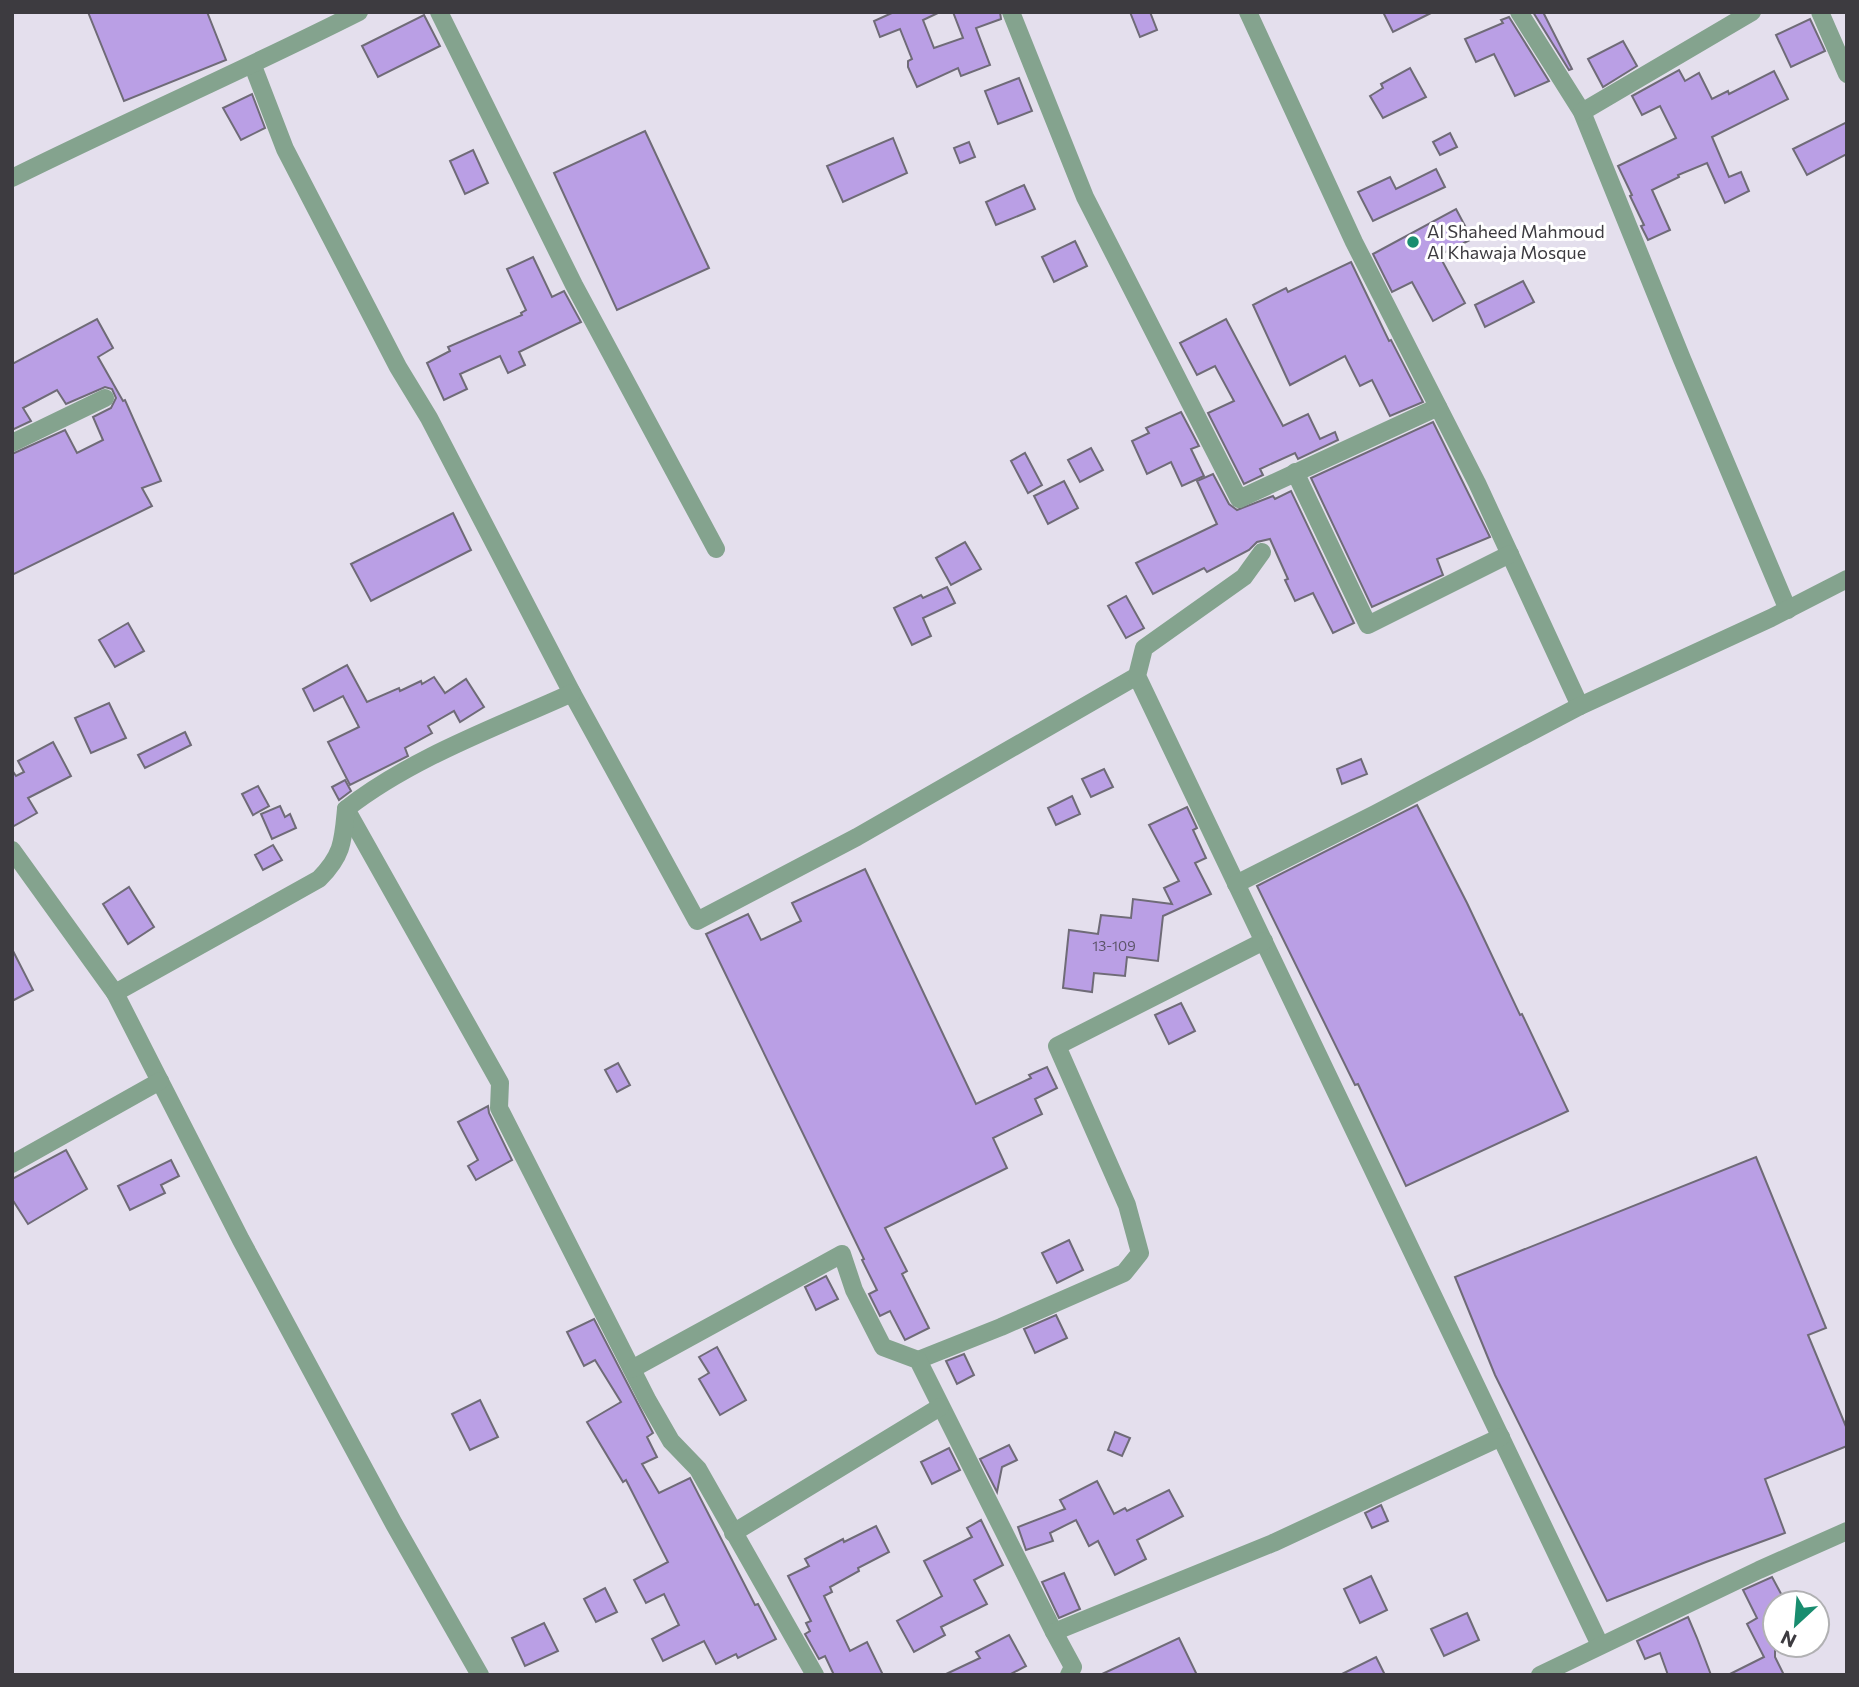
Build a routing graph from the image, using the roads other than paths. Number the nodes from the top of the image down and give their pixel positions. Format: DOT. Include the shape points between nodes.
graph roads {
  1 [pos="359,12"];
  2 [pos="439,12"];
  3 [pos="1011,12"];
  4 [pos="1248,12"];
  5 [pos="1519,12"];
  6 [pos="1752,12"];
  7 [pos="1820,12"];
  8 [pos="253,66"];
  9 [pos="1847,74"];
  10 [pos="1582,112"];
  11 [pos="12,178"];
  12 [pos="105,398"];
  13 [pos="1438,407"];
  14 [pos="12,443"];
  15 [pos="1295,472"];
  16 [pos="716,549"];
  17 [pos="1262,552"];
  18 [pos="1510,554"];
  19 [pos="1847,579"];
  20 [pos="1788,610"];
  21 [pos="1137,676"];
  22 [pos="572,693"];
  23 [pos="1580,706"];
  24 [pos="346,809"];
  25 [pos="12,850"];
  26 [pos="1236,884"];
  27 [pos="1264,942"];
  28 [pos="115,993"];
  29 [pos="160,1081"];
  30 [pos="12,1164"];
  31 [pos="918,1360"];
  32 [pos="632,1369"];
  33 [pos="940,1406"];
  34 [pos="1501,1437"];
  35 [pos="1847,1531"];
  36 [pos="733,1533"];
  37 [pos="1054,1632"];
  38 [pos="1600,1645"];
  39 [pos="480,1675"];
  40 [pos="815,1675"];
  41 [pos="1069,1675"];
  42 [pos="1539,1675"];
  1 -- 8 [label="street"];
  2 -- 16 [label="street" via="574,285"];
  3 -- 15 [label="street" via="1085,197 1239,499"];
  4 -- 13 [label="street" via="1365,266"];
  5 -- 10 [label="street"];
  6 -- 10 [label="street"];
  7 -- 9 [label="street"];
  8 -- 11 [label="street"];
  8 -- 22 [label="street" via="285,149"];
  10 -- 20 [label="street"];
  12 -- 14 [label="street"];
  13 -- 15 [label="street"];
  13 -- 18 [label="street"];
  15 -- 18 [label="street" via="1368,625"];
  17 -- 21 [label="street" via="1244,577 1144,648"];
  18 -- 23 [label="street"];
  19 -- 20 [label="street"];
  20 -- 23 [label="street"];
  21 -- 22 [label="street" via="857,837 697,921"];
  21 -- 26 [label="street"];
  22 -- 24 [label="street" via="456,745 371,789"];
  23 -- 26 [label="street"];
  24 -- 28 [label="street" via="335,863 319,879"];
  24 -- 32 [label="street" via="500,1083 499,1108"];
  25 -- 28 [label="street"];
  26 -- 27 [label="street"];
  27 -- 31 [label="street" via="1057,1046 1127,1205 1140,1253 1124,1273"];
  27 -- 34 [label="street"];
  28 -- 29 [label="street"];
  29 -- 30 [label="street"];
  29 -- 39 [label="street" via="241,1240"];
  31 -- 32 [label="street" via="883,1347 854,1290 842,1254"];
  31 -- 33 [label="street"];
  32 -- 36 [label="street" via="671,1441 698,1469"];
  33 -- 36 [label="street"];
  33 -- 37 [label="street"];
  34 -- 37 [label="street" via="1273,1543"];
  34 -- 38 [label="street"];
  35 -- 38 [label="street"];
  36 -- 40 [label="street"];
  37 -- 41 [label="street" via="1073,1667"];
  38 -- 42 [label="street"];
}
